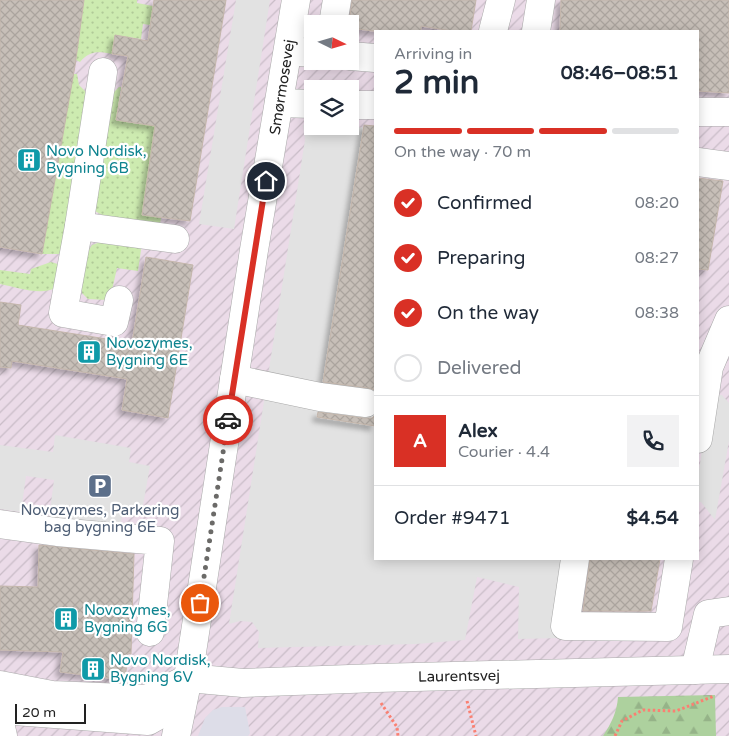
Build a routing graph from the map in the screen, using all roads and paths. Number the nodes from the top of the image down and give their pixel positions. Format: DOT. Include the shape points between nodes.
graph roads {
  1 [pos="296,0"];
  2 [pos="337,0"];
  3 [pos="501,0"];
  4 [pos="542,0"];
  5 [pos="334,15"];
  6 [pos="494,30"];
  7 [pos="536,30"];
  8 [pos="300,52"];
  9 [pos="359,57"];
  10 [pos="374,58"];
  11 [pos="103,72"];
  12 [pos="279,104"];
  13 [pos="304,104"];
  14 [pos="359,105"];
  15 [pos="374,105"];
  16 [pos="699,112"];
  17 [pos="729,112"];
  18 [pos="699,162"];
  19 [pos="729,166"];
  20 [pos="79,226"];
  21 [pos="175,239"];
  22 [pos="119,300"];
  23 [pos="729,320"];
  24 [pos="234,379"];
  25 [pos="366,403"];
  26 [pos="699,432"];
  27 [pos="0,524"];
  28 [pos="575,560"];
  29 [pos="679,560"];
  30 [pos="729,611"];
  31 [pos="150,632"];
  32 [pos="726,669"];
  33 [pos="695,670"];
  34 [pos="466,676"];
  35 [pos="188,678"];
  36 [pos="378,678"];
  37 [pos="0,685"];
  38 [pos="0,710"];
  39 [pos="0,723"];
  40 [pos="3,736"];
  41 [pos="176,736"];
  42 [pos="398,736"];
  43 [pos="476,736"];
  44 [pos="615,736"];
  1 -- 8 [label="street, Smørmosevej"];
  2 -- 5 [label="street"];
  3 -- 6 [label="street"];
  4 -- 7 [label="street"];
  8 -- 12 [label="street, Smørmosevej"];
  9 -- 10 [label="street"];
  11 -- 20 [label="street"];
  12 -- 13 [label="street"];
  12 -- 24 [label="street, Smørmosevej"];
  14 -- 15 [label="street"];
  16 -- 17 [label="street"];
  18 -- 19 [label="street"];
  20 -- 21 [label="street"];
  20 -- 22 [label="street" via="52,312 114,322"];
  23 -- 26 [label="street" via="709,367"];
  24 -- 25 [label="street" via="312,396"];
  24 -- 35 [label="street, Smørmosevej"];
  27 -- 31 [label="street" via="160,541"];
  28 -- 29 [label="street" via="565,626 668,627"];
  30 -- 33 [label="street" via="708,614"];
  32 -- 33 [label="street, Laurentsvej"];
  32 -- 44 [label="path" via="720,694 676,711 643,710 622,721"];
  33 -- 34 [label="street, Laurentsvej"];
  34 -- 36 [label="street, Laurentsvej"];
  34 -- 43 [label="path" via="468,706"];
  35 -- 36 [label="street, Laurentsvej" via="243,683"];
  35 -- 37 [label="street" via="147,699 52,695"];
  35 -- 38 [label="street, Smørmosevej" via="164,712 148,722"];
  35 -- 41 [label="street, Smørmosevej"];
  36 -- 42 [label="path" via="381,703 397,727"];
  39 -- 40 [label="street"];
}
